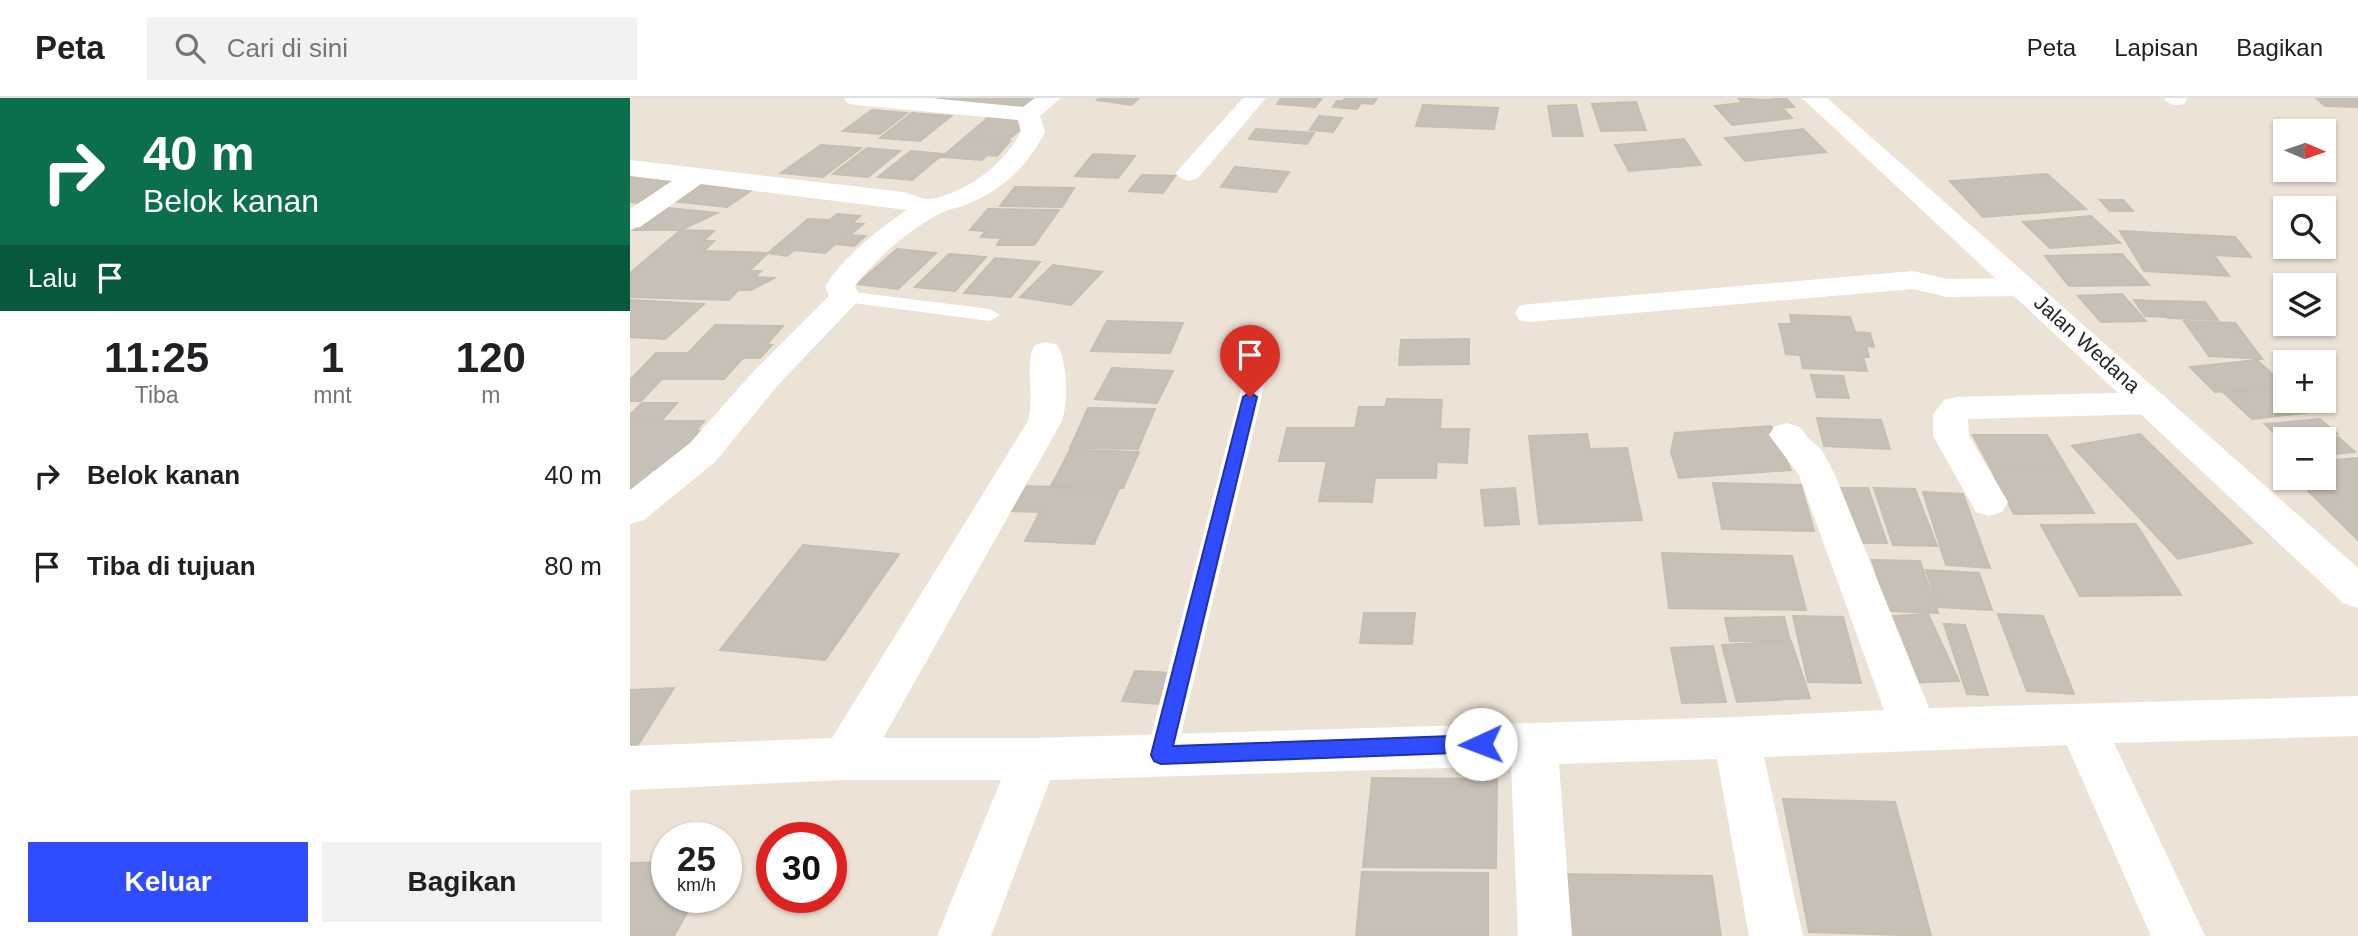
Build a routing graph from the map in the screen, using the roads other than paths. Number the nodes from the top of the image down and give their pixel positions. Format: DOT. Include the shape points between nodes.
graph roads {
  1 [pos="855,98"];
  2 [pos="1050,98"];
  3 [pos="1255,98"];
  4 [pos="1814,98"];
  5 [pos="1028,114"];
  6 [pos="630,168"];
  7 [pos="1189,173"];
  8 [pos="699,174"];
  9 [pos="928,209"];
  10 [pos="630,221"];
  11 [pos="2023,286"];
  12 [pos="845,297"];
  13 [pos="1530,313"];
  14 [pos="990,315"];
  15 [pos="1046,352"];
  16 [pos="1256,374"];
  17 [pos="2152,402"];
  18 [pos="1787,435"];
  19 [pos="1989,502"];
  20 [pos="630,510"];
  21 [pos="2358,593"];
  22 [pos="2358,716"];
  23 [pos="2081,723"];
  24 [pos="1914,729"];
  25 [pos="1736,738"];
  26 [pos="1534,742"];
  27 [pos="1161,755"];
  28 [pos="845,759"];
  29 [pos="1034,759"];
  30 [pos="630,768"];
  31 [pos="964,936"];
  32 [pos="1545,936"];
  33 [pos="1776,936"];
  34 [pos="2178,936"];
  1 -- 5 [label="street"];
  2 -- 5 [label="street"];
  3 -- 7 [label="street"];
  4 -- 11 [label="street, Jalan Wedana"];
  5 -- 9 [label="street" via="1033,132 1004,170 982,189"];
  6 -- 8 [label="street"];
  8 -- 9 [label="street" via="904,200"];
  8 -- 10 [label="street"];
  9 -- 12 [label="street" via="848,275 840,286"];
  11 -- 13 [label="street" via="1947,289 1913,280"];
  11 -- 17 [label="street, Jalan Wedana"];
  12 -- 14 [label="lane"];
  12 -- 20 [label="street" via="765,379 703,452"];
  15 -- 28 [label="street" via="1052,402 1045,421"];
  16 -- 27 [label="lane"];
  17 -- 19 [label="street" via="1956,408 1950,414 1951,436"];
  17 -- 21 [label="street, Jalan Wedana"];
  18 -- 24 [label="street" via="1817,475"];
  22 -- 23 [label="street"];
  23 -- 24 [label="street"];
  23 -- 34 [label="street"];
  24 -- 25 [label="street"];
  25 -- 26 [label="street"];
  25 -- 33 [label="street"];
  26 -- 27 [label="street"];
  26 -- 32 [label="street"];
  27 -- 29 [label="street"];
  28 -- 29 [label="street"];
  28 -- 30 [label="street"];
  29 -- 31 [label="street"];
}
